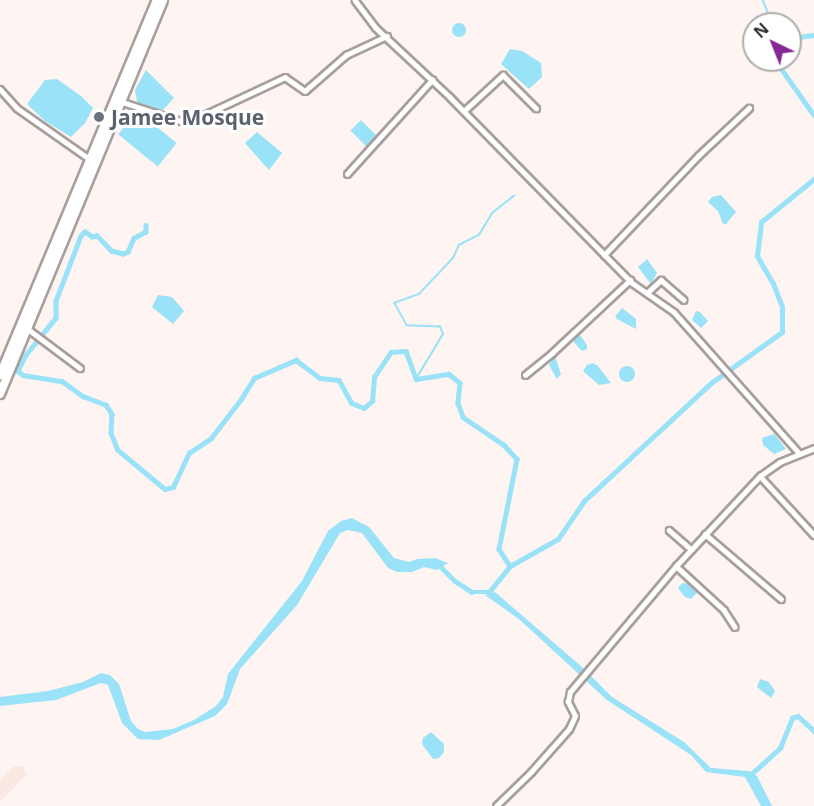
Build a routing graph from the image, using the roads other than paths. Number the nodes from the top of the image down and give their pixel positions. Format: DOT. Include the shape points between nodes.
graph roads {
  1 [pos="157,0"];
  2 [pos="163,0"];
  3 [pos="355,0"];
  4 [pos="387,36"];
  5 [pos="432,80"];
  6 [pos="0,89"];
  7 [pos="122,96"];
  8 [pos="536,108"];
  9 [pos="749,108"];
  10 [pos="464,111"];
  11 [pos="91,160"];
  12 [pos="346,174"];
  13 [pos="604,255"];
  14 [pos="630,280"];
  15 [pos="647,293"];
  16 [pos="684,300"];
  17 [pos="31,330"];
  18 [pos="80,368"];
  19 [pos="0,375"];
  20 [pos="525,375"];
  21 [pos="0,394"];
  22 [pos="814,448"];
  23 [pos="799,453"];
  24 [pos="760,476"];
  25 [pos="669,530"];
  26 [pos="705,534"];
  27 [pos="814,536"];
  28 [pos="691,549"];
  29 [pos="676,566"];
  30 [pos="781,599"];
  31 [pos="735,627"];
  32 [pos="496,806"];
  1 -- 7 [label="highway"];
  2 -- 7 [label="highway"];
  3 -- 4 [label="street"];
  4 -- 5 [label="street"];
  4 -- 7 [label="street" via="346,55 305,91 285,77 187,123"];
  5 -- 10 [label="street"];
  5 -- 12 [label="street"];
  6 -- 11 [label="street" via="17,108"];
  7 -- 11 [label="highway"];
  7 -- 17 [label="highway"];
  8 -- 10 [label="street" via="503,75"];
  9 -- 13 [label="street"];
  10 -- 13 [label="street"];
  11 -- 19 [label="highway"];
  13 -- 14 [label="street"];
  14 -- 15 [label="street"];
  14 -- 20 [label="street"];
  15 -- 16 [label="street" via="661,280"];
  15 -- 23 [label="street" via="674,312"];
  17 -- 18 [label="street"];
  17 -- 21 [label="highway"];
  22 -- 23 [label="street"];
  23 -- 24 [label="street"];
  24 -- 26 [label="street"];
  24 -- 27 [label="street"];
  25 -- 28 [label="street"];
  26 -- 28 [label="street"];
  26 -- 30 [label="street"];
  28 -- 29 [label="street"];
  29 -- 31 [label="street" via="724,610"];
  29 -- 32 [label="street" via="568,697 574,721"];
}
